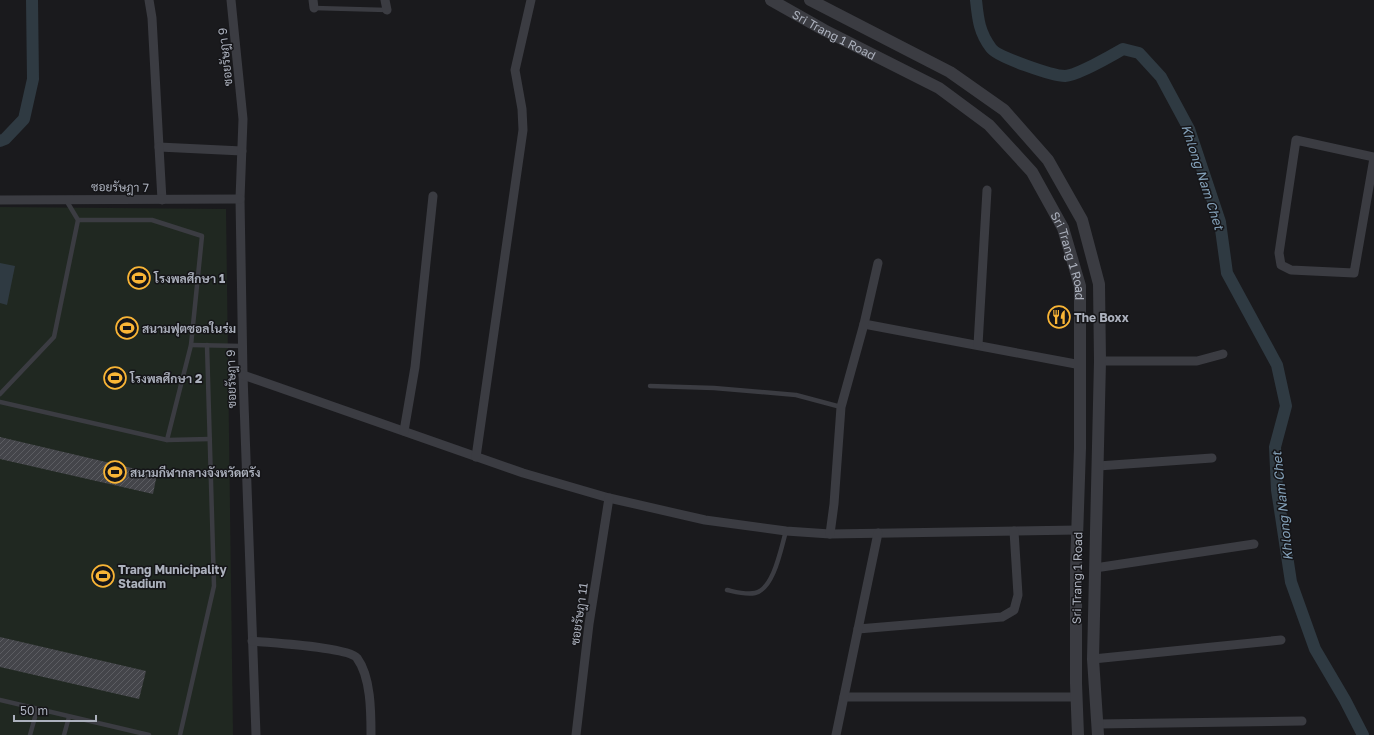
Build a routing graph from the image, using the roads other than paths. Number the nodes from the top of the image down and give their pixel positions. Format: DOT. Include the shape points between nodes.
graph roads {
  1 [pos="149,0"];
  2 [pos="231,0"];
  3 [pos="386,0"];
  4 [pos="531,0"];
  5 [pos="770,0"];
  6 [pos="810,0"];
  7 [pos="314,4"];
  8 [pos="386,10"];
  9 [pos="159,147"];
  10 [pos="242,151"];
  11 [pos="1374,158"];
  12 [pos="987,190"];
  13 [pos="433,196"];
  14 [pos="65,199"];
  15 [pos="240,199"];
  16 [pos="0,200"];
  17 [pos="162,200"];
  18 [pos="78,220"];
  19 [pos="878,263"];
  20 [pos="864,324"];
  21 [pos="191,345"];
  22 [pos="207,345"];
  23 [pos="978,345"];
  24 [pos="242,346"];
  25 [pos="1223,354"];
  26 [pos="1100,361"];
  27 [pos="1081,364"];
  28 [pos="242,376"];
  29 [pos="650,386"];
  30 [pos="0,394"];
  31 [pos="0,402"];
  32 [pos="841,407"];
  33 [pos="404,431"];
  34 [pos="210,439"];
  35 [pos="167,440"];
  36 [pos="476,457"];
  37 [pos="1212,458"];
  38 [pos="1098,466"];
  39 [pos="609,498"];
  40 [pos="1078,530"];
  41 [pos="786,531"];
  42 [pos="1014,531"];
  43 [pos="830,534"];
  44 [pos="878,534"];
  45 [pos="1254,544"];
  46 [pos="1095,568"];
  47 [pos="727,590"];
  48 [pos="858,629"];
  49 [pos="1281,640"];
  50 [pos="252,641"];
  51 [pos="1093,659"];
  52 [pos="1076,696"];
  53 [pos="844,697"];
  54 [pos="0,700"];
  55 [pos="37,710"];
  56 [pos="69,716"];
  57 [pos="1302,721"];
  58 [pos="1097,730"];
  59 [pos="30,735"];
  60 [pos="64,735"];
  61 [pos="149,735"];
  62 [pos="180,735"];
  63 [pos="256,735"];
  64 [pos="371,735"];
  65 [pos="576,735"];
  66 [pos="836,735"];
  67 [pos="1078,735"];
  1 -- 9 [label="street"];
  2 -- 10 [label="street, ซอยรัษฎา 9" via="243,119"];
  3 -- 8 [label="street"];
  4 -- 36 [label="street" via="515,70 523,130"];
  5 -- 27 [label="street, Sri Trang 1 Road" via="939,88 989,125 1032,172 1063,228 1080,286"];
  6 -- 26 [label="street, Sri Trang 1 Road" via="950,72 1004,110 1048,160 1082,220 1099,284"];
  7 -- 8 [label="lane"];
  9 -- 10 [label="street"];
  9 -- 17 [label="street"];
  10 -- 15 [label="street, ซอยรัษฎา 9"];
  11 -- 11 [label="street" via="1354,273 1291,270 1281,265 1279,253 1296,140"];
  12 -- 23 [label="street"];
  13 -- 33 [label="street" via="415,367"];
  14 -- 16 [label="street, ซอยรัษฎา 7"];
  14 -- 17 [label="street, ซอยรัษฎา 7"];
  14 -- 18 [label="lane"];
  15 -- 17 [label="street, ซอยรัษฎา 7"];
  15 -- 24 [label="street, ซอยรัษฎา 9"];
  18 -- 21 [label="lane" via="152,220 202,236"];
  18 -- 30 [label="lane" via="54,337"];
  19 -- 20 [label="street"];
  20 -- 23 [label="street"];
  20 -- 32 [label="street"];
  21 -- 22 [label="lane"];
  21 -- 35 [label="lane"];
  22 -- 24 [label="lane"];
  22 -- 34 [label="lane"];
  23 -- 27 [label="street"];
  24 -- 28 [label="street, ซอยรัษฎา 9"];
  25 -- 26 [label="street" via="1197,360"];
  26 -- 38 [label="street, Sri Trang 1 Road"];
  27 -- 40 [label="street, Sri Trang 1 Road"];
  28 -- 33 [label="street"];
  28 -- 50 [label="street, ซอยรัษฎา 9"];
  29 -- 32 [label="lane" via="796,395"];
  31 -- 35 [label="lane"];
  32 -- 43 [label="street"];
  33 -- 36 [label="street"];
  34 -- 35 [label="lane"];
  34 -- 62 [label="lane" via="214,586"];
  36 -- 39 [label="street"];
  37 -- 38 [label="street"];
  38 -- 46 [label="street, Sri Trang 1 Road"];
  39 -- 41 [label="street" via="705,520"];
  39 -- 65 [label="street, ซอยรัษฎา 11" via="589,624"];
  40 -- 42 [label="street"];
  40 -- 52 [label="street, Sri Trang 1 Road"];
  41 -- 43 [label="street"];
  41 -- 47 [label="lane" via="771,580 765,589 756,593"];
  42 -- 44 [label="street"];
  42 -- 48 [label="street" via="1018,595 1014,610 1002,617"];
  43 -- 44 [label="street"];
  44 -- 48 [label="street"];
  45 -- 46 [label="street"];
  46 -- 51 [label="street, Sri Trang 1 Road"];
  48 -- 53 [label="street"];
  49 -- 51 [label="street"];
  50 -- 63 [label="street, ซอยรัษฎา 9"];
  50 -- 64 [label="street" via="343,650 356,657 364,675 371,704"];
  51 -- 58 [label="street, Sri Trang 1 Road"];
  52 -- 53 [label="street"];
  52 -- 67 [label="street, Sri Trang 1 Road"];
  53 -- 66 [label="street"];
  54 -- 55 [label="lane"];
  55 -- 56 [label="lane"];
  55 -- 59 [label="lane"];
  56 -- 60 [label="lane"];
  56 -- 61 [label="lane"];
  57 -- 58 [label="street"];
}
